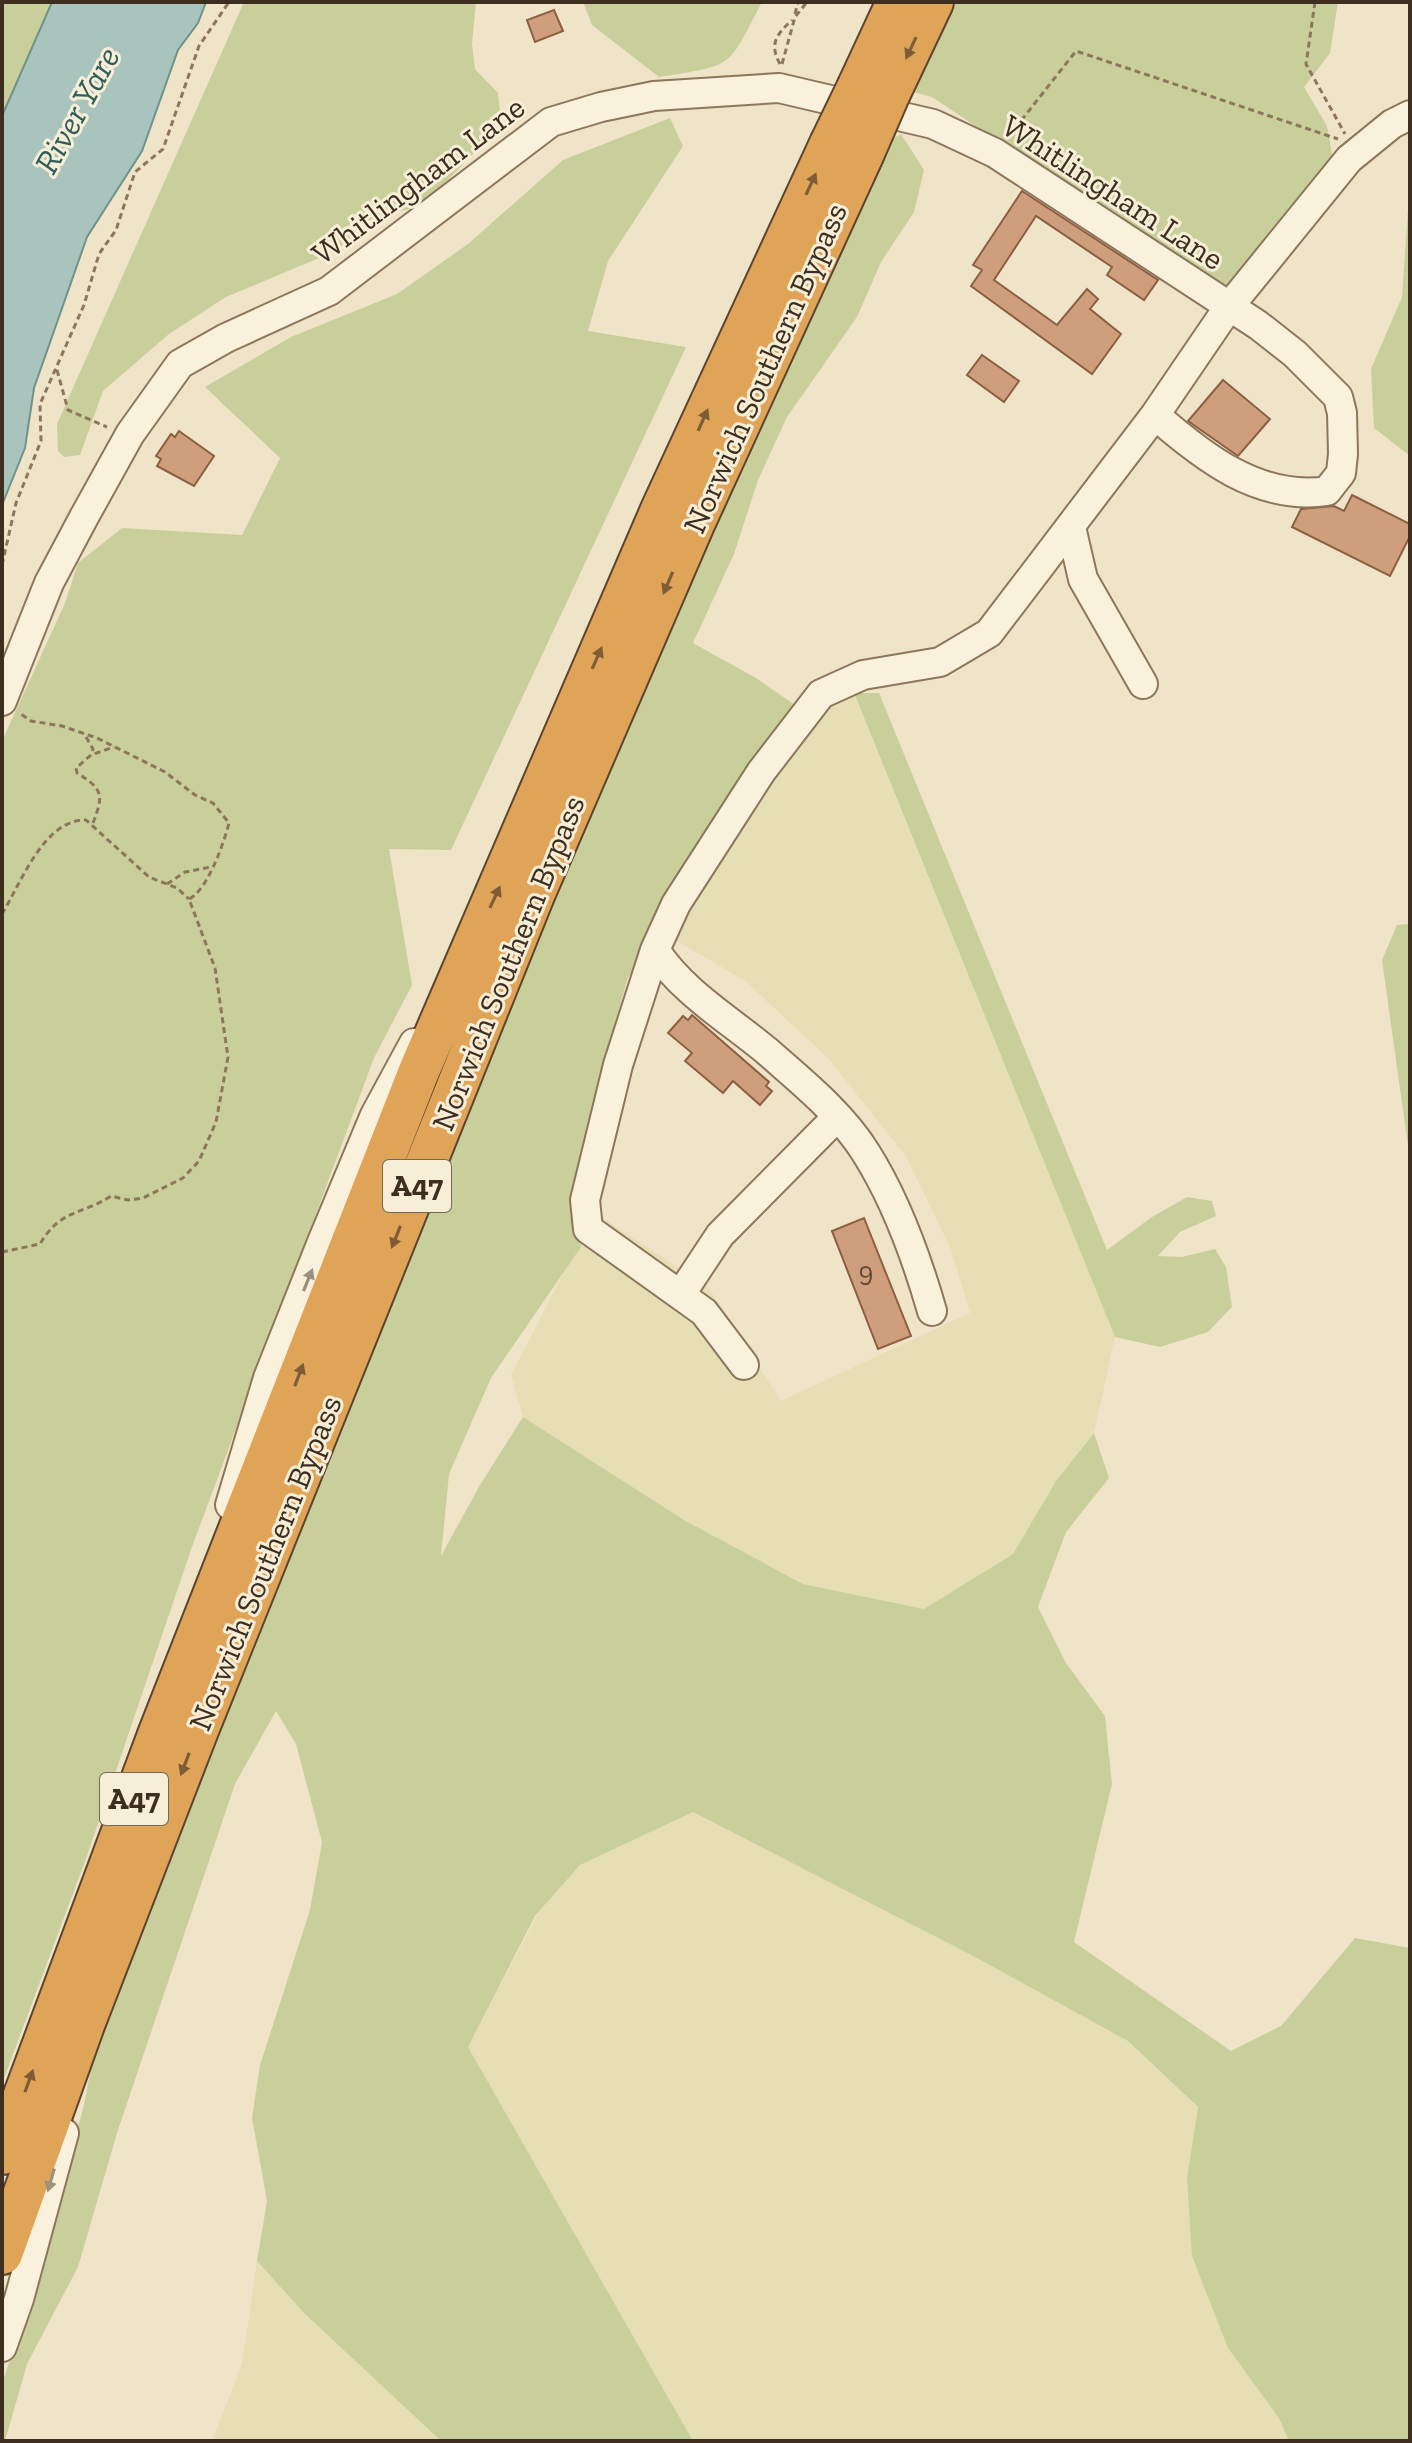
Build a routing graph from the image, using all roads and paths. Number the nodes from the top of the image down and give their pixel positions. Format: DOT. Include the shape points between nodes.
graph roads {
  1 [pos="229,2"];
  2 [pos="796,2"];
  3 [pos="807,2"];
  4 [pos="897,2"];
  5 [pos="933,2"];
  6 [pos="1315,2"];
  7 [pos="795,17"];
  8 [pos="873,90"];
  9 [pos="1410,115"];
  10 [pos="846,150"];
  11 [pos="995,153"];
  12 [pos="1228,308"];
  13 [pos="57,370"];
  14 [pos="1155,415"];
  15 [pos="130,434"];
  16 [pos="1071,527"];
  17 [pos="2,565"];
  18 [pos="1143,684"];
  19 [pos="10,706"];
  20 [pos="80,734"];
  21 [pos="114,747"];
  22 [pos="91,755"];
  23 [pos="93,825"];
  24 [pos="211,867"];
  25 [pos="165,885"];
  26 [pos="189,899"];
  27 [pos="2,914"];
  28 [pos="655,950"];
  29 [pos="837,1117"];
  30 [pos="2,1252"];
  31 [pos="681,1294"];
  32 [pos="932,1311"];
  33 [pos="744,1365"];
  34 [pos="85,2022"];
  35 [pos="2,2154"];
  36 [pos="2,2254"];
  37 [pos="2,2347"];
  1 -- 13 [label="path" via="199,46 163,149 135,172"];
  2 -- 7 [label="path"];
  3 -- 7 [label="path"];
  4 -- 8 [label="highway, Norwich Southern Bypass / A47"];
  5 -- 8 [label="highway, Norwich Southern Bypass / A47, one-way"];
  6 -- 11 [label="path" via="1306,64 1351,144 1076,51"];
  7 -- 7 [label="path" via="785,42 782,68 773,52 774,41"];
  8 -- 10 [label="highway, Norwich Southern Bypass / A47, bridge"];
  9 -- 12 [label="street" via="1349,159"];
  10 -- 34 [label="highway, Norwich Southern Bypass / A47, one-way" via="694,524 534,895"];
  35 -- 10 [label="highway, Norwich Southern Bypass / A47, one-way" via="158,1735 419,1071 661,510"];
  11 -- 12 [label="street, Whitlingham Lane"];
  11 -- 15 [label="street, Whitlingham Lane" via="933,124 779,88 654,96 551,122 329,291 180,364"];
  12 -- 14 [label="street"];
  12 -- 14 [label="street, Whitlingham Lane" via="1295,354 1338,397 1343,454 1336,484 1327,491 1287,492 1230,472 1202,456"];
  13 -- 15 [label="path" via="68,410"];
  13 -- 17 [label="path" via="40,404 41,441 16,503"];
  14 -- 16 [label="street"];
  15 -- 19 [label="street, Whitlingham Lane" via="49,583"];
  16 -- 18 [label="street" via="1083,579"];
  16 -- 28 [label="street" via="989,633 963,651 940,662 863,675 821,694 676,904"];
  19 -- 20 [label="path" via="31,721"];
  20 -- 21 [label="path"];
  20 -- 22 [label="path" via="90,742"];
  21 -- 22 [label="path"];
  21 -- 24 [label="path" via="221,809 229,823"];
  22 -- 23 [label="path" via="76,768 96,784 100,795"];
  23 -- 25 [label="path" via="137,868"];
  23 -- 27 [label="path" via="73,819 39,847"];
  24 -- 25 [label="path" via="185,872"];
  24 -- 26 [label="path" via="200,894"];
  25 -- 26 [label="path"];
  26 -- 30 [label="path" via="215,968 228,1057 216,1122 199,1161 162,1190 128,1200 111,1196 84,1206 49,1228 40,1244"];
  28 -- 29 [label="street" via="688,988"];
  28 -- 31 [label="street" via="618,1065 585,1200 588,1229"];
  29 -- 31 [label="street" via="720,1235"];
  29 -- 32 [label="street" via="866,1152 891,1203"];
  31 -- 33 [label="street" via="704,1312"];
  34 -- 36 [label="highway, Norwich Southern Bypass / A47"];
  34 -- 37 [label="street, one-way" via="73,2102"];
}
